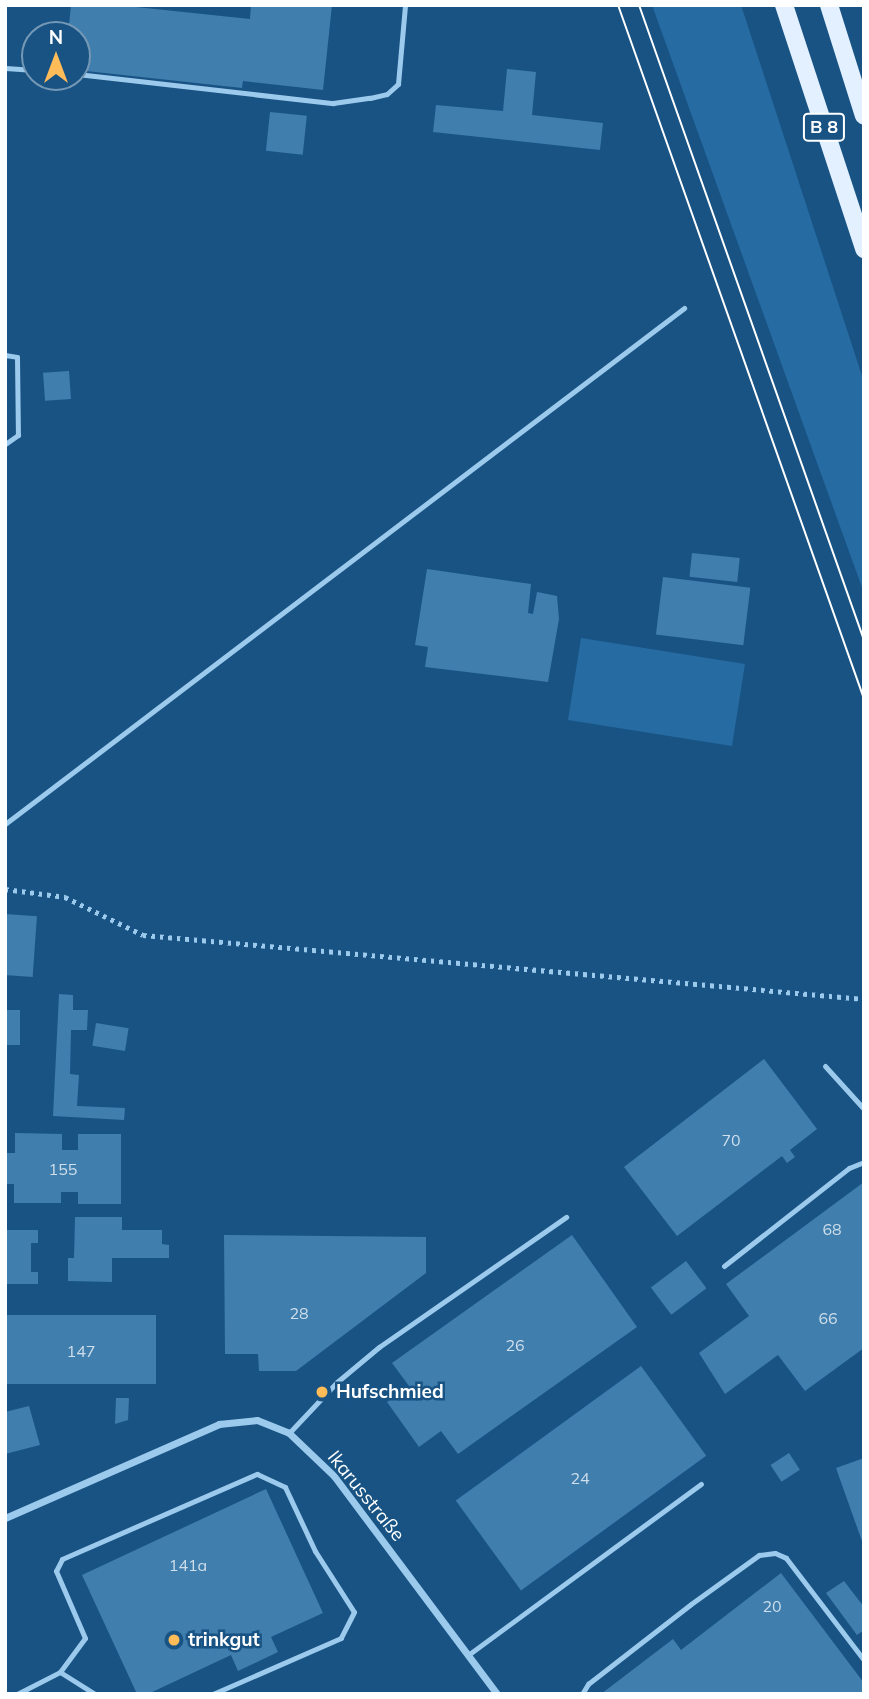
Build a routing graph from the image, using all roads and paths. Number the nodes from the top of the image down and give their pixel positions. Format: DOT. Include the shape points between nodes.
graph roads {
  1 [pos="405,5"];
  2 [pos="784,5"];
  3 [pos="829,5"];
  4 [pos="91,76"];
  5 [pos="864,116"];
  6 [pos="864,249"];
  7 [pos="684,308"];
  8 [pos="5,355"];
  9 [pos="5,444"];
  10 [pos="5,824"];
  11 [pos="5,889"];
  12 [pos="864,999"];
  13 [pos="825,1066"];
  14 [pos="864,1109"];
  15 [pos="864,1162"];
  16 [pos="566,1217"];
  17 [pos="724,1266"];
  18 [pos="289,1433"];
  19 [pos="701,1484"];
  20 [pos="5,1518"];
  21 [pos="468,1655"];
  22 [pos="863,1658"];
  23 [pos="60,1672"];
  24 [pos="17,1694"];
  25 [pos="95,1694"];
  26 [pos="213,1694"];
  27 [pos="497,1694"];
  28 [pos="582,1694"];
  1 -- 4 [label="lane" via="398,84 387,94 333,103"];
  2 -- 6 [label="main road, B 8"];
  3 -- 5 [label="main road, B 8"];
  7 -- 10 [label="lane"];
  8 -- 9 [label="lane" via="17,357 18,435"];
  11 -- 12 [label="path" via="65,897 143,935"];
  13 -- 14 [label="lane"];
  15 -- 17 [label="lane" via="849,1168"];
  16 -- 18 [label="lane" via="379,1347 337,1382"];
  18 -- 20 [label="street, Ikarusstraße" via="257,1420 219,1424"];
  18 -- 21 [label="street, Ikarusstraße" via="334,1476"];
  19 -- 21 [label="lane"];
  21 -- 27 [label="street, Ikarusstraße"];
  22 -- 28 [label="lane" via="786,1558 775,1553 759,1555 588,1684"];
  23 -- 24 [label="lane"];
  23 -- 25 [label="lane"];
  23 -- 26 [label="lane" via="85,1638 56,1572 62,1559 257,1474 285,1488 315,1551 354,1612 341,1638"];
}
